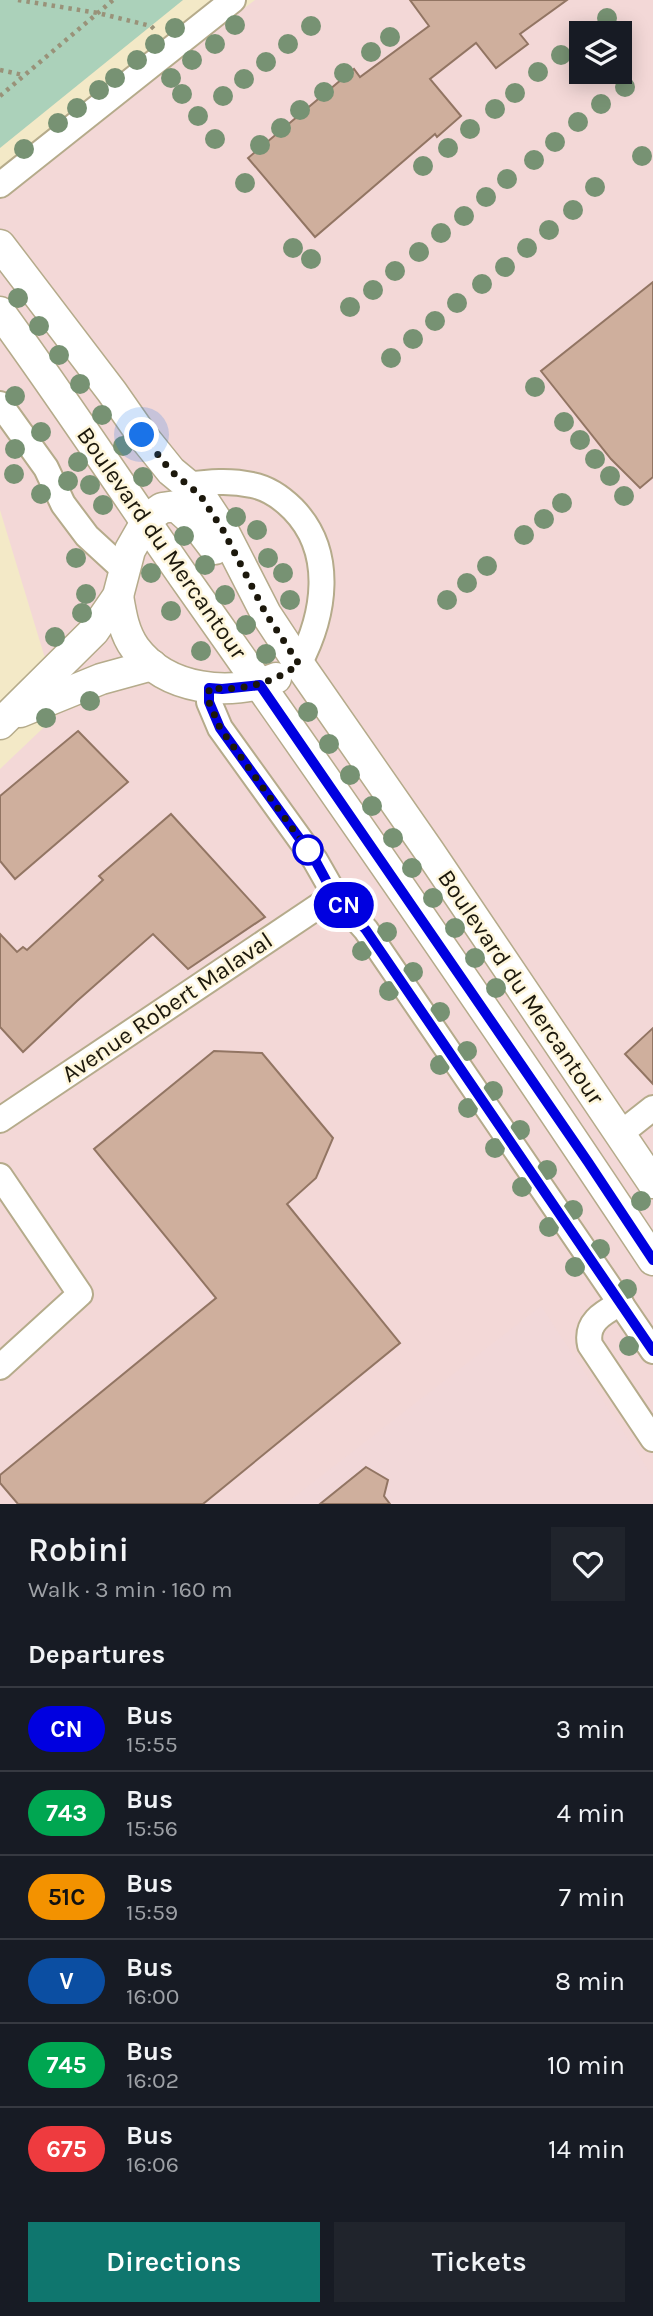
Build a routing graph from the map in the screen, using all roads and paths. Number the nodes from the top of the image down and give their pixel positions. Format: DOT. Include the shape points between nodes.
graph roads {
  1 [pos="18,0"];
  2 [pos="113,0"];
  3 [pos="233,0"];
  4 [pos="98,13"];
  5 [pos="173,48"];
  6 [pos="0,70"];
  7 [pos="24,75"];
  8 [pos="0,96"];
  9 [pos="0,185"];
  10 [pos="0,245"];
  11 [pos="0,312"];
  12 [pos="0,404"];
  13 [pos="187,485"];
  14 [pos="146,523"];
  15 [pos="121,583"];
  16 [pos="266,614"];
  17 [pos="299,664"];
  18 [pos="152,665"];
  19 [pos="260,685"];
  20 [pos="209,688"];
  21 [pos="4,720"];
  22 [pos="334,895"];
  23 [pos="653,1108"];
  24 [pos="0,1120"];
  25 [pos="620,1134"];
  26 [pos="0,1176"];
  27 [pos="653,1183"];
  28 [pos="653,1260"];
  29 [pos="621,1303"];
  30 [pos="653,1351"];
  31 [pos="0,1367"];
  32 [pos="653,1439"];
  1 -- 4 [label="path"];
  2 -- 4 [label="path"];
  3 -- 5 [label="street"];
  4 -- 5 [label="path" via="151,26"];
  4 -- 7 [label="path"];
  5 -- 9 [label="street"];
  6 -- 7 [label="path"];
  7 -- 8 [label="path"];
  10 -- 13 [label="main road, Boulevard du Mercantour" via="142,435"];
  11 -- 14 [label="main road, Boulevard du Mercantour"];
  12 -- 15 [label="street" via="46,468 63,504"];
  13 -- 16 [label="main road, Boulevard du Mercantour" via="200,495 223,530"];
  13 -- 17 [label="street" via="254,485 283,499 305,521 317,549 322,595 318,621"];
  14 -- 15 [label="main road" via="130,550"];
  14 -- 16 [label="main road" via="162,508 183,510"];
  14 -- 19 [label="main road, Boulevard du Mercantour"];
  15 -- 18 [label="main road" via="122,618 128,636"];
  15 -- 21 [label="main road" via="94,631"];
  16 -- 17 [label="main road, Boulevard du Mercantour"];
  17 -- 19 [label="main road"];
  17 -- 25 [label="main road, Boulevard du Mercantour"];
  18 -- 20 [label="main road" via="187,683"];
  18 -- 21 [label="main road" via="101,679"];
  19 -- 20 [label="main road"];
  19 -- 28 [label="main road, Boulevard du Mercantour"];
  20 -- 22 [label="street" via="209,702 220,728 315,860"];
  22 -- 24 [label="street, Avenue Robert Malaval"];
  22 -- 29 [label="street" via="366,930"];
  23 -- 25 [label="street"];
  25 -- 27 [label="main road, Boulevard du Mercantour"];
  26 -- 31 [label="street" via="80,1294"];
  29 -- 30 [label="street"];
  29 -- 32 [label="street" via="597,1318 589,1329 590,1345"];
}
